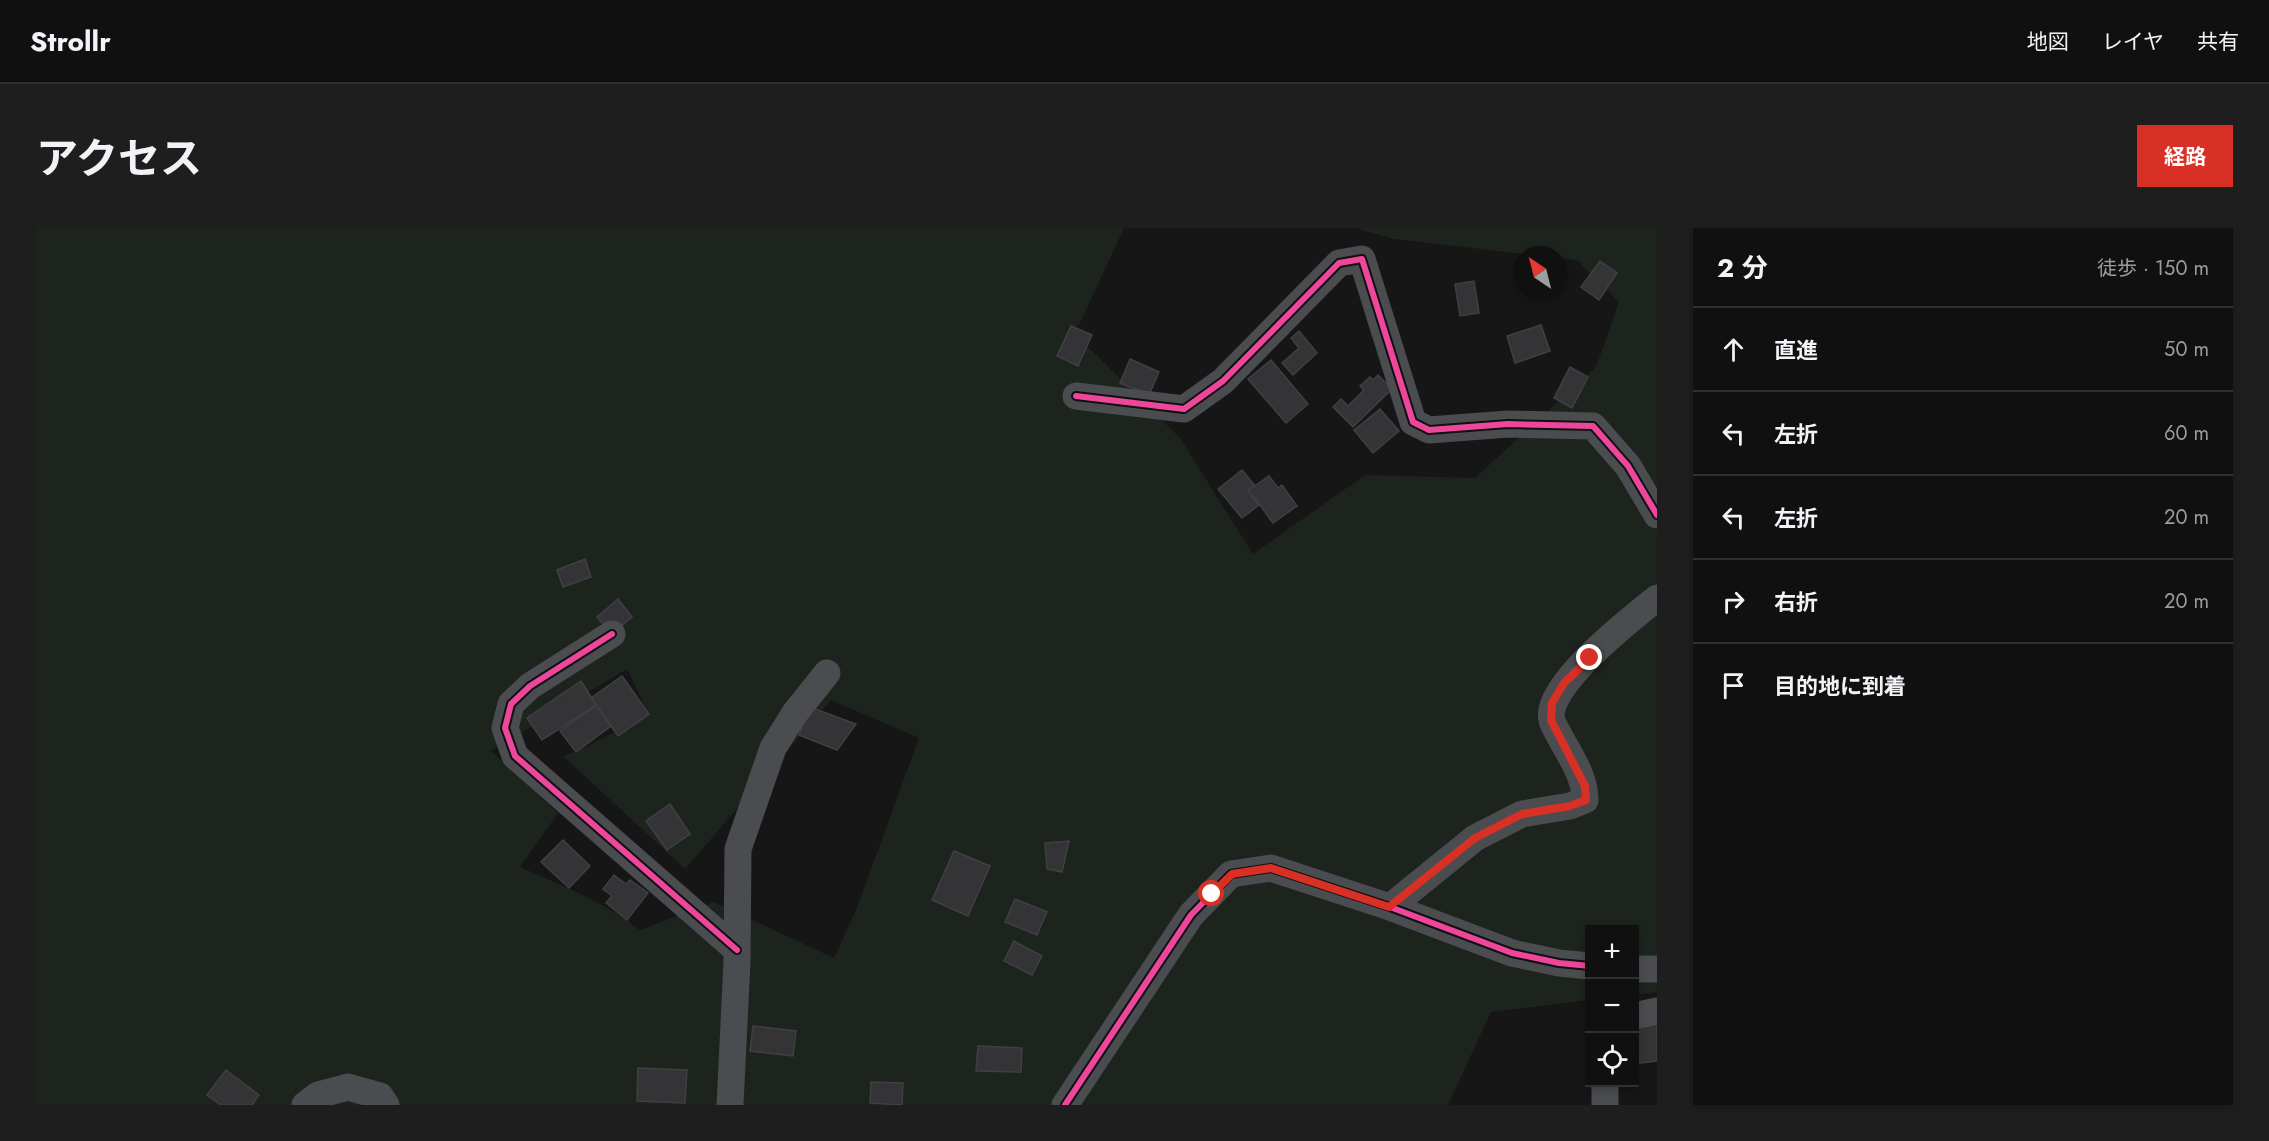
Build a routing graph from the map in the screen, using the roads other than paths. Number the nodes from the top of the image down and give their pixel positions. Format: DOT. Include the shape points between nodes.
graph roads {
  1 [pos="1076,396"];
  2 [pos="1657,515"];
  3 [pos="1657,598"];
  4 [pos="612,634"];
  5 [pos="827,673"];
  6 [pos="1389,907"];
  7 [pos="737,950"];
  8 [pos="1585,966"];
  9 [pos="1639,969"];
  10 [pos="1657,969"];
  11 [pos="1657,1011"];
  12 [pos="1639,1015"];
  13 [pos="1605,1087"];
  14 [pos="305,1105"];
  15 [pos="386,1105"];
  16 [pos="729,1105"];
  17 [pos="1065,1105"];
  18 [pos="1605,1105"];
  1 -- 2 [label="street" via="1184,410 1223,381 1339,263 1362,260 1413,422 1429,430 1508,424 1593,426 1628,466"];
  3 -- 6 [label="street" via="1617,630 1564,683 1552,703 1551,720 1585,786 1586,800 1522,814 1475,838"];
  4 -- 7 [label="street" via="530,686 511,704 505,728 515,756"];
  5 -- 7 [label="street" via="773,748 738,849"];
  6 -- 8 [label="street" via="1512,953"];
  6 -- 17 [label="street" via="1271,868 1232,874 1191,915"];
  7 -- 16 [label="street"];
  9 -- 10 [label="street"];
  11 -- 12 [label="street"];
  13 -- 18 [label="street"];
  14 -- 15 [label="street" via="318,1095 348,1087 380,1096"];
}
